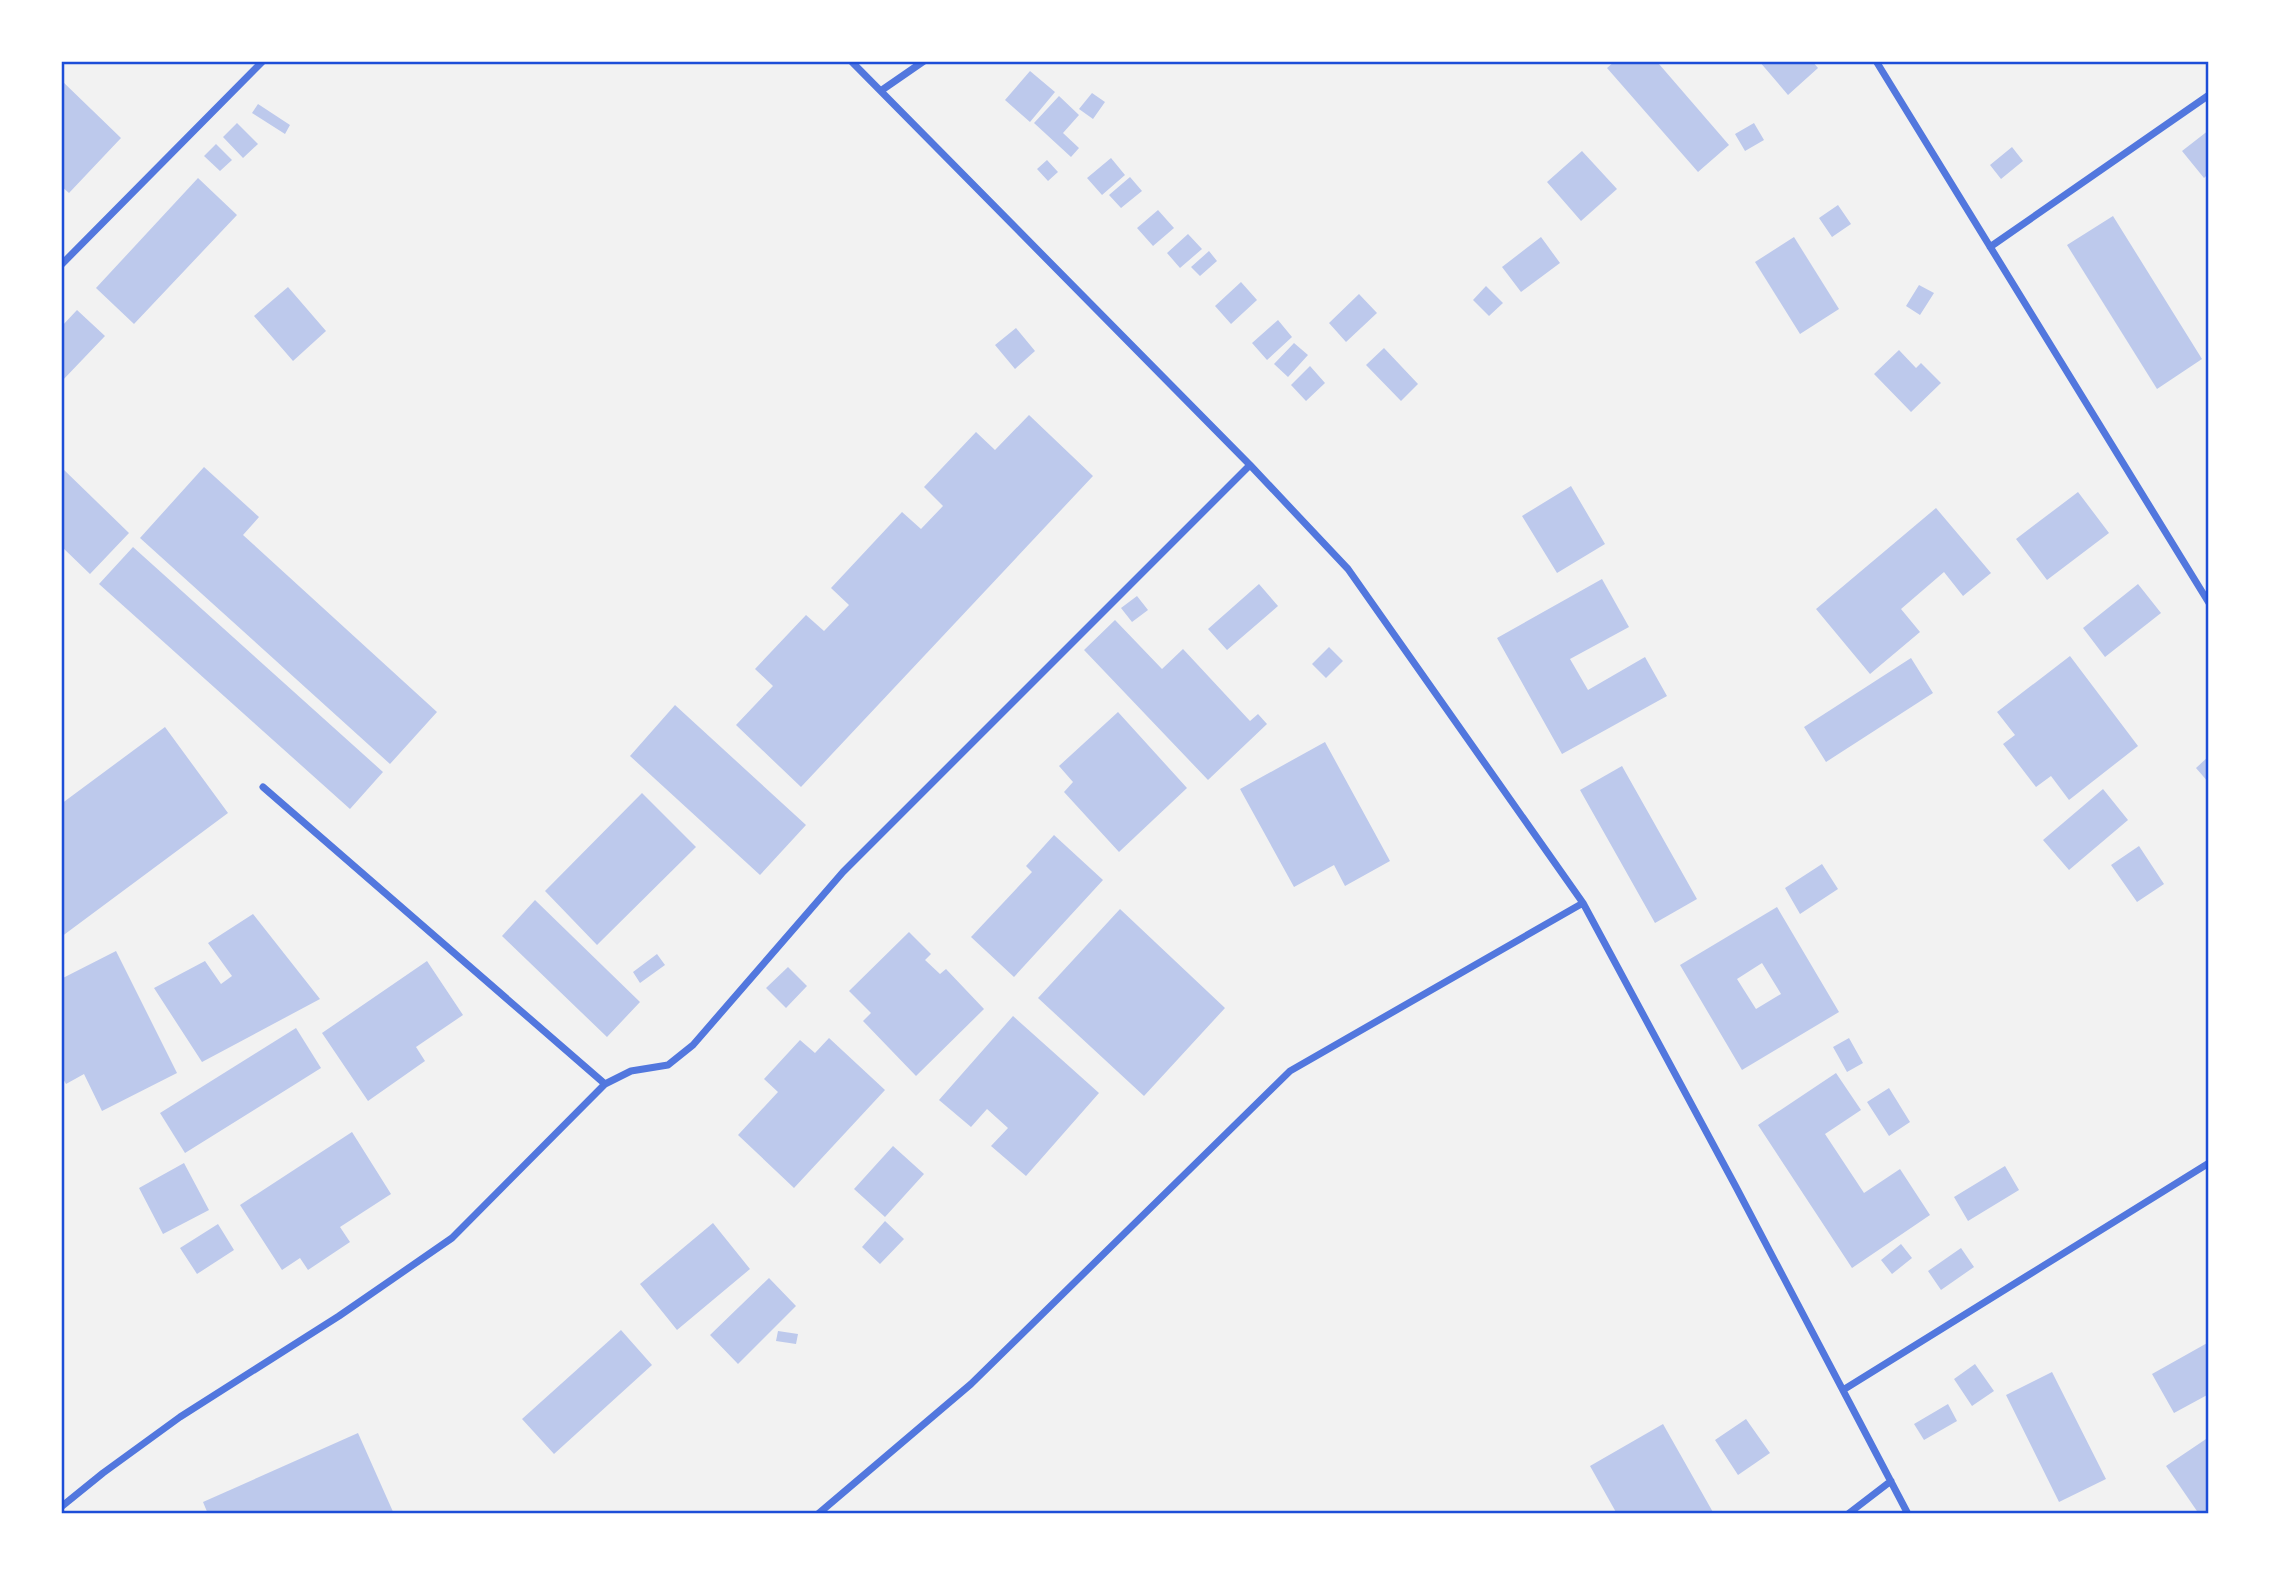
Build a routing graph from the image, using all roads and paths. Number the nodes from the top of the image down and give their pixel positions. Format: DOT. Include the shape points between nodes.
graph roads {
  1 [pos="263,61"];
  2 [pos="851,61"];
  3 [pos="924,61"];
  4 [pos="1876,61"];
  5 [pos="882,90"];
  6 [pos="2209,95"];
  7 [pos="1990,247"];
  8 [pos="61,265"];
  9 [pos="1250,466"];
  10 [pos="2209,603"];
  11 [pos="263,787"];
  12 [pos="1583,903"];
  13 [pos="605,1084"];
  14 [pos="2209,1163"];
  15 [pos="1843,1390"];
  16 [pos="1891,1481"];
  17 [pos="61,1507"];
  18 [pos="818,1514"];
  19 [pos="1848,1514"];
  20 [pos="1908,1514"];
  1 -- 8 [label="street"];
  2 -- 5 [label="street"];
  3 -- 5 [label="street"];
  4 -- 7 [label="street"];
  5 -- 9 [label="street"];
  6 -- 7 [label="street"];
  7 -- 10 [label="street"];
  9 -- 12 [label="street" via="1348,569"];
  9 -- 13 [label="street" via="843,872 693,1045 668,1065 631,1071"];
  11 -- 13 [label="street"];
  12 -- 15 [label="street"];
  12 -- 18 [label="street" via="1290,1072 971,1384"];
  13 -- 17 [label="street" via="452,1238 180,1417"];
  14 -- 15 [label="street"];
  15 -- 16 [label="street"];
  16 -- 19 [label="street"];
  16 -- 20 [label="street"];
}
